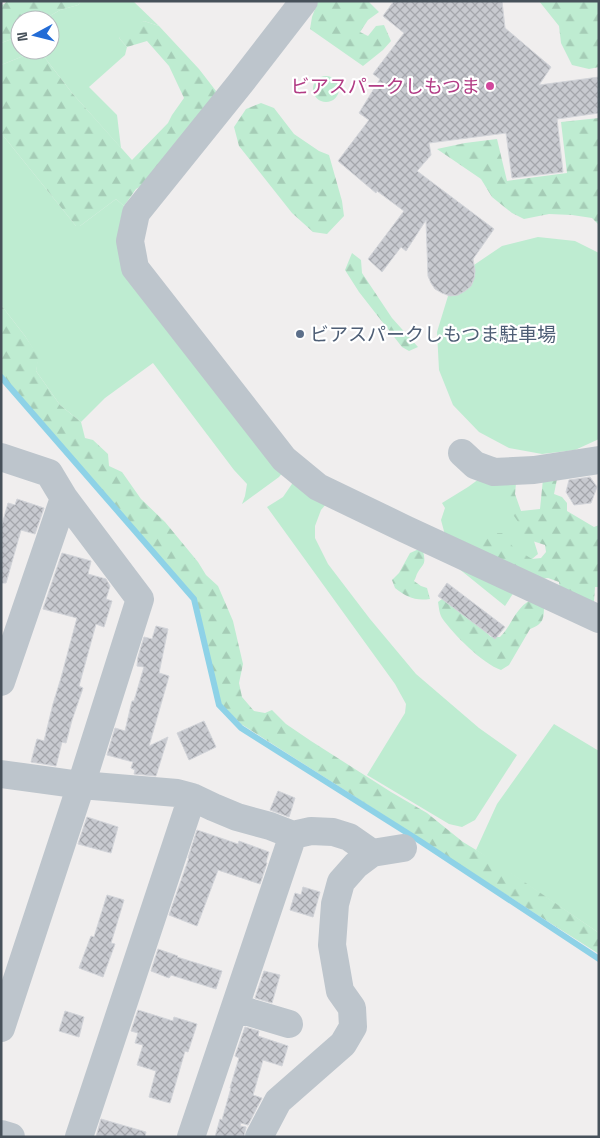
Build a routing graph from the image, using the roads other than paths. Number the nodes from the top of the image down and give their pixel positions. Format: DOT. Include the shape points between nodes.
graph roads {
  1 [pos="304,1"];
  2 [pos="462,453"];
  3 [pos="1,457"];
  4 [pos="599,460"];
  5 [pos="64,498"];
  6 [pos="599,620"];
  7 [pos="1,682"];
  8 [pos="1,774"];
  9 [pos="82,785"];
  10 [pos="192,797"];
  11 [pos="293,835"];
  12 [pos="403,848"];
  13 [pos="372,852"];
  14 [pos="235,1008"];
  15 [pos="289,1024"];
  16 [pos="1,1028"];
  17 [pos="1,1134"];
  18 [pos="11,1137"];
  19 [pos="79,1137"];
  20 [pos="191,1137"];
  21 [pos="259,1137"];
  1 -- 6 [label="street" via="136,213 130,241 135,268 284,459 318,487"];
  2 -- 4 [label="street" via="475,465 494,472 534,470"];
  3 -- 5 [label="street" via="49,473"];
  5 -- 7 [label="street"];
  5 -- 9 [label="street" via="140,598"];
  8 -- 9 [label="street"];
  9 -- 10 [label="street"];
  9 -- 16 [label="street"];
  10 -- 11 [label="street" via="237,817"];
  10 -- 19 [label="street"];
  11 -- 13 [label="street" via="310,831 333,832 349,837"];
  11 -- 14 [label="street"];
  12 -- 13 [label="street"];
  13 -- 21 [label="street" via="341,882 335,904 332,945 340,991 352,1008 353,1027 343,1044 278,1101"];
  14 -- 15 [label="street"];
  14 -- 20 [label="street"];
  17 -- 18 [label="street"];
}
